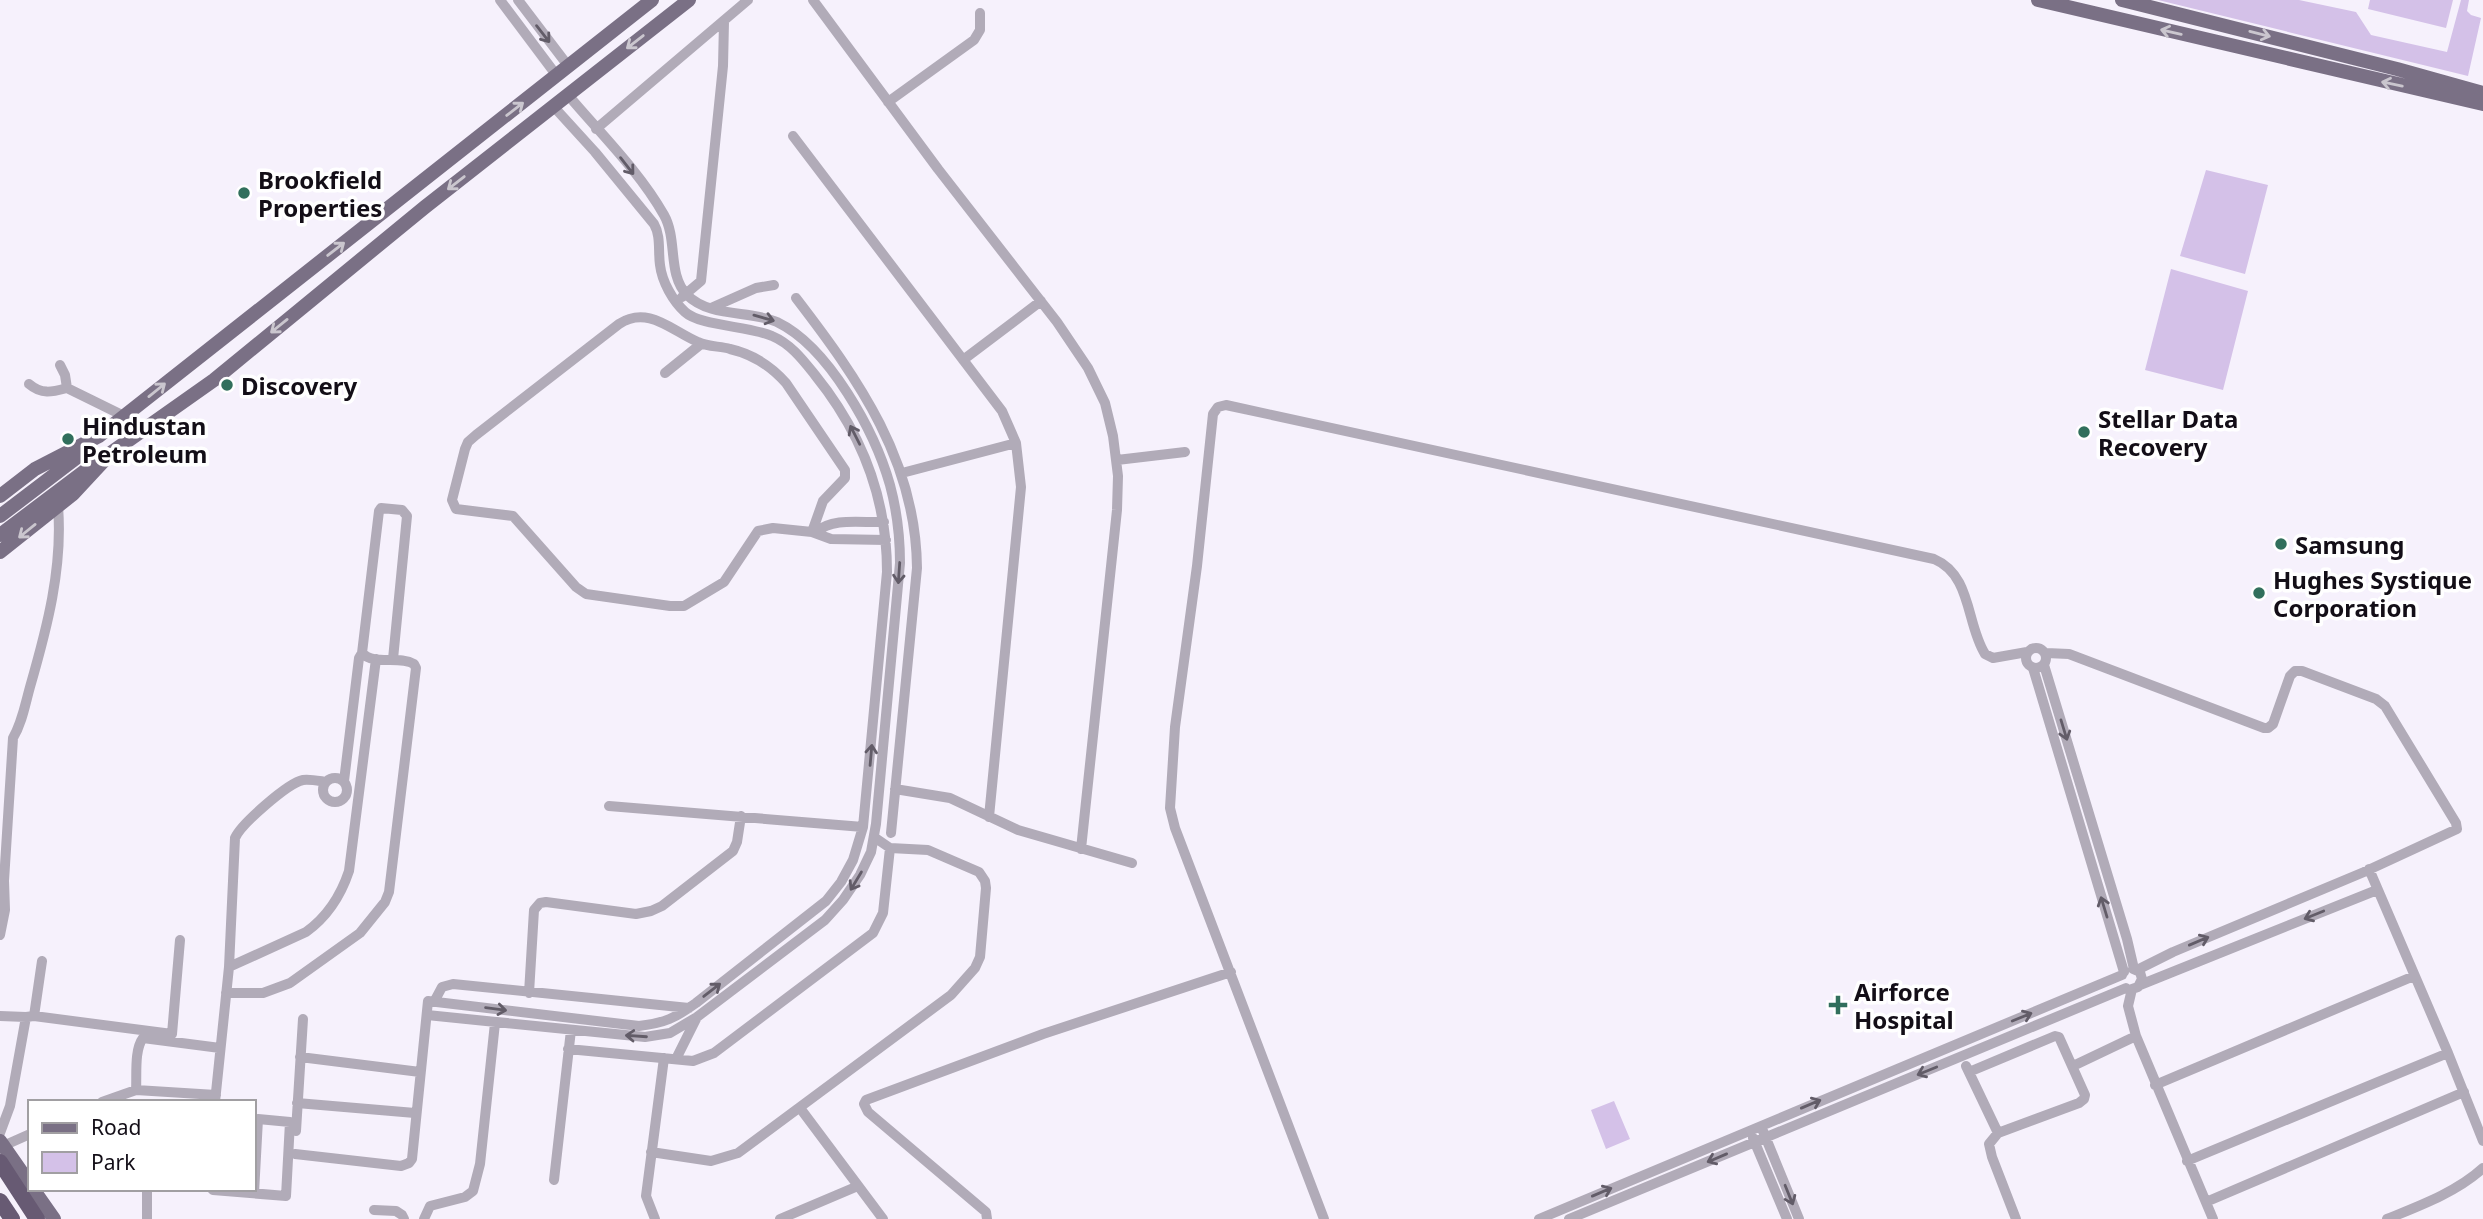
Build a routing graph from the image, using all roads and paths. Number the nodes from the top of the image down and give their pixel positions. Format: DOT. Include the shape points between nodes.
graph roads {
  1 [pos="500,0"];
  2 [pos="518,0"];
  3 [pos="652,0"];
  4 [pos="689,0"];
  5 [pos="748,0"];
  6 [pos="813,0"];
  7 [pos="2038,0"];
  8 [pos="2122,0"];
  9 [pos="980,13"];
  10 [pos="723,22"];
  11 [pos="569,66"];
  12 [pos="557,76"];
  13 [pos="2483,93"];
  14 [pos="568,95"];
  15 [pos="888,102"];
  16 [pos="2483,104"];
  17 [pos="554,107"];
  18 [pos="596,128"];
  19 [pos="793,136"];
  20 [pos="607,141"];
  21 [pos="595,152"];
  22 [pos="774,285"];
  23 [pos="687,294"];
  24 [pos="796,298"];
  25 [pos="676,301"];
  26 [pos="1041,301"];
  27 [pos="711,308"];
  28 [pos="701,344"];
  29 [pos="963,359"];
  30 [pos="60,365"];
  31 [pos="665,373"];
  32 [pos="29,384"];
  33 [pos="67,388"];
  34 [pos="124,416"];
  35 [pos="99,436"];
  36 [pos="1016,443"];
  37 [pos="1185,452"];
  38 [pos="1116,460"];
  39 [pos="902,473"];
  40 [pos="887,477"];
  41 [pos="874,480"];
  42 [pos="0,496"];
  43 [pos="46,499"];
  44 [pos="0,516"];
  45 [pos="885,531"];
  46 [pos="814,532"];
  47 [pos="900,532"];
  48 [pos="0,535"];
  49 [pos="0,552"];
  50 [pos="2027,652"];
  51 [pos="362,653"];
  52 [pos="376,659"];
  53 [pos="393,659"];
  54 [pos="2041,662"];
  55 [pos="344,781"];
  56 [pos="326,782"];
  57 [pos="874,787"];
  58 [pos="895,789"];
  59 [pos="609,806"];
  60 [pos="741,816"];
  61 [pos="989,817"];
  62 [pos="863,827"];
  63 [pos="891,833"];
  64 [pos="874,837"];
  65 [pos="890,848"];
  66 [pos="1081,849"];
  67 [pos="1132,863"];
  68 [pos="2369,869"];
  69 [pos="2377,890"];
  70 [pos="0,935"];
  71 [pos="180,940"];
  72 [pos="42,961"];
  73 [pos="229,967"];
  74 [pos="1231,972"];
  75 [pos="2129,972"];
  76 [pos="2414,976"];
  77 [pos="2132,987"];
  78 [pos="226,993"];
  79 [pos="529,993"];
  80 [pos="431,1002"];
  81 [pos="689,1008"];
  82 [pos="0,1016"];
  83 [pos="427,1016"];
  84 [pos="30,1017"];
  85 [pos="697,1017"];
  86 [pos="303,1019"];
  87 [pos="495,1023"];
  88 [pos="571,1030"];
  89 [pos="2136,1036"];
  90 [pos="1957,1044"];
  91 [pos="220,1048"];
  92 [pos="568,1049"];
  93 [pos="2448,1053"];
  94 [pos="1962,1056"];
  95 [pos="300,1057"];
  96 [pos="664,1058"];
  97 [pos="676,1059"];
  98 [pos="2073,1066"];
  99 [pos="420,1072"];
  100 [pos="1969,1072"];
  101 [pos="2155,1085"];
  102 [pos="136,1090"];
  103 [pos="2464,1092"];
  104 [pos="216,1099"];
  105 [pos="108,1100"];
  106 [pos="297,1103"];
  107 [pos="800,1108"];
  108 [pos="415,1113"];
  109 [pos="1755,1127"];
  110 [pos="1998,1133"];
  111 [pos="28,1135"];
  112 [pos="1766,1138"];
  113 [pos="2483,1141"];
  114 [pos="1755,1142"];
  115 [pos="1,1146"];
  116 [pos="651,1152"];
  117 [pos="295,1154"];
  118 [pos="256,1156"];
  119 [pos="2187,1161"];
  120 [pos="2483,1168"];
  121 [pos="28,1179"];
  122 [pos="554,1180"];
  123 [pos="292,1185"];
  124 [pos="858,1186"];
  125 [pos="37,1191"];
  126 [pos="147,1191"];
  127 [pos="233,1191"];
  128 [pos="254,1193"];
  129 [pos="0,1201"];
  130 [pos="2206,1202"];
  131 [pos="2415,1208"];
  132 [pos="374,1210"];
  133 [pos="12,1219"];
  134 [pos="37,1219"];
  135 [pos="54,1219"];
  136 [pos="147,1219"];
  137 [pos="404,1219"];
  138 [pos="424,1219"];
  139 [pos="654,1219"];
  140 [pos="780,1219"];
  141 [pos="883,1219"];
  142 [pos="987,1219"];
  143 [pos="1324,1219"];
  144 [pos="1539,1219"];
  145 [pos="1569,1219"];
  146 [pos="1787,1219"];
  147 [pos="1799,1219"];
  148 [pos="2015,1219"];
  149 [pos="2213,1219"];
  150 [pos="2386,1219"];
  151 [pos="2420,1219"];
  1 -- 12 [label="street"];
  2 -- 11 [label="street, one-way"];
  3 -- 11 [label="main road"];
  4 -- 14 [label="main road, one-way"];
  5 -- 10 [label="street"];
  6 -- 15 [label="street"];
  16 -- 7 [label="main road, one-way"];
  8 -- 13 [label="main road, one-way"];
  9 -- 15 [label="street" via="980,30 974,40"];
  10 -- 18 [label="street"];
  10 -- 23 [label="street" via="723,66 701,281"];
  11 -- 12 [label="main road"];
  34 -- 12 [label="main road, one-way"];
  14 -- 17 [label="main road"];
  14 -- 18 [label="street"];
  15 -- 26 [label="street"];
  17 -- 21 [label="street"];
  17 -- 43 [label="main road, one-way" via="214,380 113,452 73,494"];
  18 -- 20 [label="street"];
  19 -- 29 [label="street"];
  20 -- 21 [label="street"];
  20 -- 23 [label="street, one-way" via="664,216 679,285"];
  21 -- 25 [label="street" via="654,223 663,281"];
  22 -- 27 [label="street"];
  23 -- 25 [label="street"];
  23 -- 27 [label="street"];
  24 -- 39 [label="street" via="860,386"];
  41 -- 25 [label="street, one-way" via="838,405 783,341 696,318"];
  26 -- 29 [label="street"];
  26 -- 38 [label="street" via="1097,386 1105,403"];
  27 -- 40 [label="street, one-way" via="764,317 805,341 834,374 862,419"];
  28 -- 31 [label="street"];
  28 -- 46 [label="street" via="745,354 774,370 842,463 845,478 823,501"];
  28 -- 46 [label="street" via="653,318 626,320 468,442 452,505 513,516 586,594 670,606 691,603 724,582 758,531"];
  29 -- 36 [label="street" via="1002,411"];
  30 -- 33 [label="street"];
  32 -- 33 [label="street" via="39,391"];
  33 -- 34 [label="street"];
  34 -- 35 [label="main road"];
  35 -- 42 [label="main road" via="34,469"];
  35 -- 43 [label="main road"];
  36 -- 39 [label="street"];
  36 -- 61 [label="street" via="1021,488"];
  37 -- 38 [label="street"];
  38 -- 66 [label="street" via="1117,510"];
  39 -- 40 [label="street"];
  39 -- 58 [label="street" via="917,536 917,568"];
  40 -- 41 [label="street"];
  40 -- 47 [label="street"];
  41 -- 45 [label="street"];
  43 -- 44 [label="main road"];
  43 -- 48 [label="main road"];
  43 -- 49 [label="main road, one-way"];
  43 -- 70 [label="street" via="60,528 56,576 41,647 13,738"];
  45 -- 46 [label="street" via="831,539"];
  45 -- 46 [label="street" via="826,524"];
  45 -- 47 [label="street"];
  57 -- 45 [label="street, one-way" via="886,601"];
  47 -- 57 [label="street, one-way"];
  50 -- 54 [label="street" via="2036,648"];
  50 -- 54 [label="street" via="2026,662"];
  50 -- 74 [label="street" via="1993,658 1985,654 1958,579 1934,559 1226,405 1218,407 1213,414 1175,727 1170,808"];
  51 -- 52 [label="street"];
  51 -- 53 [label="street" via="379,510 402,510 407,516"];
  51 -- 55 [label="street"];
  52 -- 53 [label="street"];
  52 -- 73 [label="street" via="343,889 306,932"];
  53 -- 78 [label="street" via="411,661 416,668 385,902 360,933 290,983 263,993"];
  54 -- 68 [label="street" via="2069,654 2264,728 2273,724 2290,676 2298,671 2381,701 2457,829"];
  54 -- 75 [label="street" via="2127,939"];
  55 -- 56 [label="street" via="333,778"];
  55 -- 56 [label="street" via="346,796 335,802 325,797"];
  56 -- 73 [label="street" via="304,780 290,787 237,832"];
  57 -- 58 [label="street"];
  57 -- 62 [label="street"];
  57 -- 64 [label="street"];
  58 -- 61 [label="street" via="950,798"];
  58 -- 63 [label="street"];
  59 -- 60 [label="street"];
  60 -- 62 [label="street"];
  60 -- 79 [label="street" via="733,851 651,911 636,914 545,902 537,906"];
  61 -- 66 [label="street"];
  81 -- 62 [label="street, one-way" via="826,901 853,860"];
  64 -- 65 [label="street"];
  64 -- 85 [label="street, one-way" via="860,875 825,920"];
  65 -- 97 [label="street" via="883,913 873,933 714,1054 700,1060"];
  65 -- 107 [label="street" via="928,850 983,876 980,957 951,995"];
  66 -- 67 [label="street"];
  68 -- 69 [label="street"];
  75 -- 68 [label="street, one-way"];
  69 -- 76 [label="street"];
  69 -- 77 [label="street, one-way"];
  71 -- 84 [label="street" via="172,1034"];
  72 -- 84 [label="street"];
  73 -- 78 [label="street"];
  74 -- 142 [label="street" via="1020,1042 866,1100 868,1112 986,1212"];
  74 -- 143 [label="street"];
  75 -- 77 [label="street" via="2122,982"];
  75 -- 77 [label="street" via="2141,975"];
  90 -- 75 [label="street, one-way"];
  76 -- 93 [label="street"];
  76 -- 101 [label="street"];
  77 -- 89 [label="street" via="2128,1006"];
  77 -- 94 [label="street"];
  78 -- 91 [label="street"];
  79 -- 80 [label="street" via="453,984 442,987"];
  79 -- 81 [label="street"];
  80 -- 81 [label="street, one-way" via="639,1026 661,1023"];
  80 -- 83 [label="street"];
  82 -- 84 [label="street"];
  83 -- 87 [label="street"];
  83 -- 99 [label="street"];
  84 -- 115 [label="street"];
  85 -- 88 [label="street, one-way" via="658,1037"];
  85 -- 97 [label="street"];
  86 -- 95 [label="street"];
  87 -- 88 [label="street"];
  87 -- 138 [label="street" via="473,1191 430,1206"];
  88 -- 92 [label="street"];
  89 -- 98 [label="street"];
  89 -- 101 [label="street"];
  90 -- 94 [label="street"];
  109 -- 90 [label="street, one-way"];
  91 -- 102 [label="street" via="143,1038"];
  91 -- 104 [label="street"];
  92 -- 96 [label="street"];
  92 -- 122 [label="street"];
  93 -- 103 [label="street"];
  93 -- 119 [label="street"];
  94 -- 100 [label="street"];
  94 -- 112 [label="street, one-way"];
  95 -- 99 [label="street"];
  95 -- 106 [label="street"];
  96 -- 97 [label="street"];
  96 -- 116 [label="street"];
  98 -- 100 [label="street" via="2055,1036"];
  98 -- 110 [label="street" via="2084,1099"];
  99 -- 108 [label="street"];
  100 -- 110 [label="street"];
  101 -- 119 [label="street"];
  102 -- 104 [label="street"];
  102 -- 105 [label="street"];
  103 -- 113 [label="street"];
  103 -- 130 [label="street"];
  106 -- 108 [label="street"];
  106 -- 117 [label="street"];
  107 -- 116 [label="street" via="724,1159"];
  107 -- 124 [label="street"];
  108 -- 117 [label="street" via="412,1159 406,1166"];
  109 -- 112 [label="street"];
  109 -- 114 [label="street"];
  144 -- 109 [label="street, one-way"];
  110 -- 148 [label="street" via="1989,1144"];
  111 -- 115 [label="street"];
  112 -- 114 [label="street"];
  112 -- 147 [label="street, one-way"];
  114 -- 145 [label="street, one-way"];
  114 -- 146 [label="street"];
  115 -- 121 [label="main road"];
  115 -- 134 [label="highway"];
  116 -- 139 [label="street" via="646,1196"];
  117 -- 123 [label="street"];
  118 -- 128 [label="street" via="258,1119 290,1122 286,1196"];
  119 -- 130 [label="street"];
  120 -- 131 [label="street"];
  124 -- 140 [label="street"];
  124 -- 141 [label="street"];
  125 -- 135 [label="main road"];
  126 -- 136 [label="street"];
  127 -- 128 [label="street"];
  129 -- 133 [label="highway"];
  130 -- 149 [label="street"];
  131 -- 150 [label="street"];
  131 -- 151 [label="street"];
  132 -- 137 [label="street" via="396,1211"];
}
